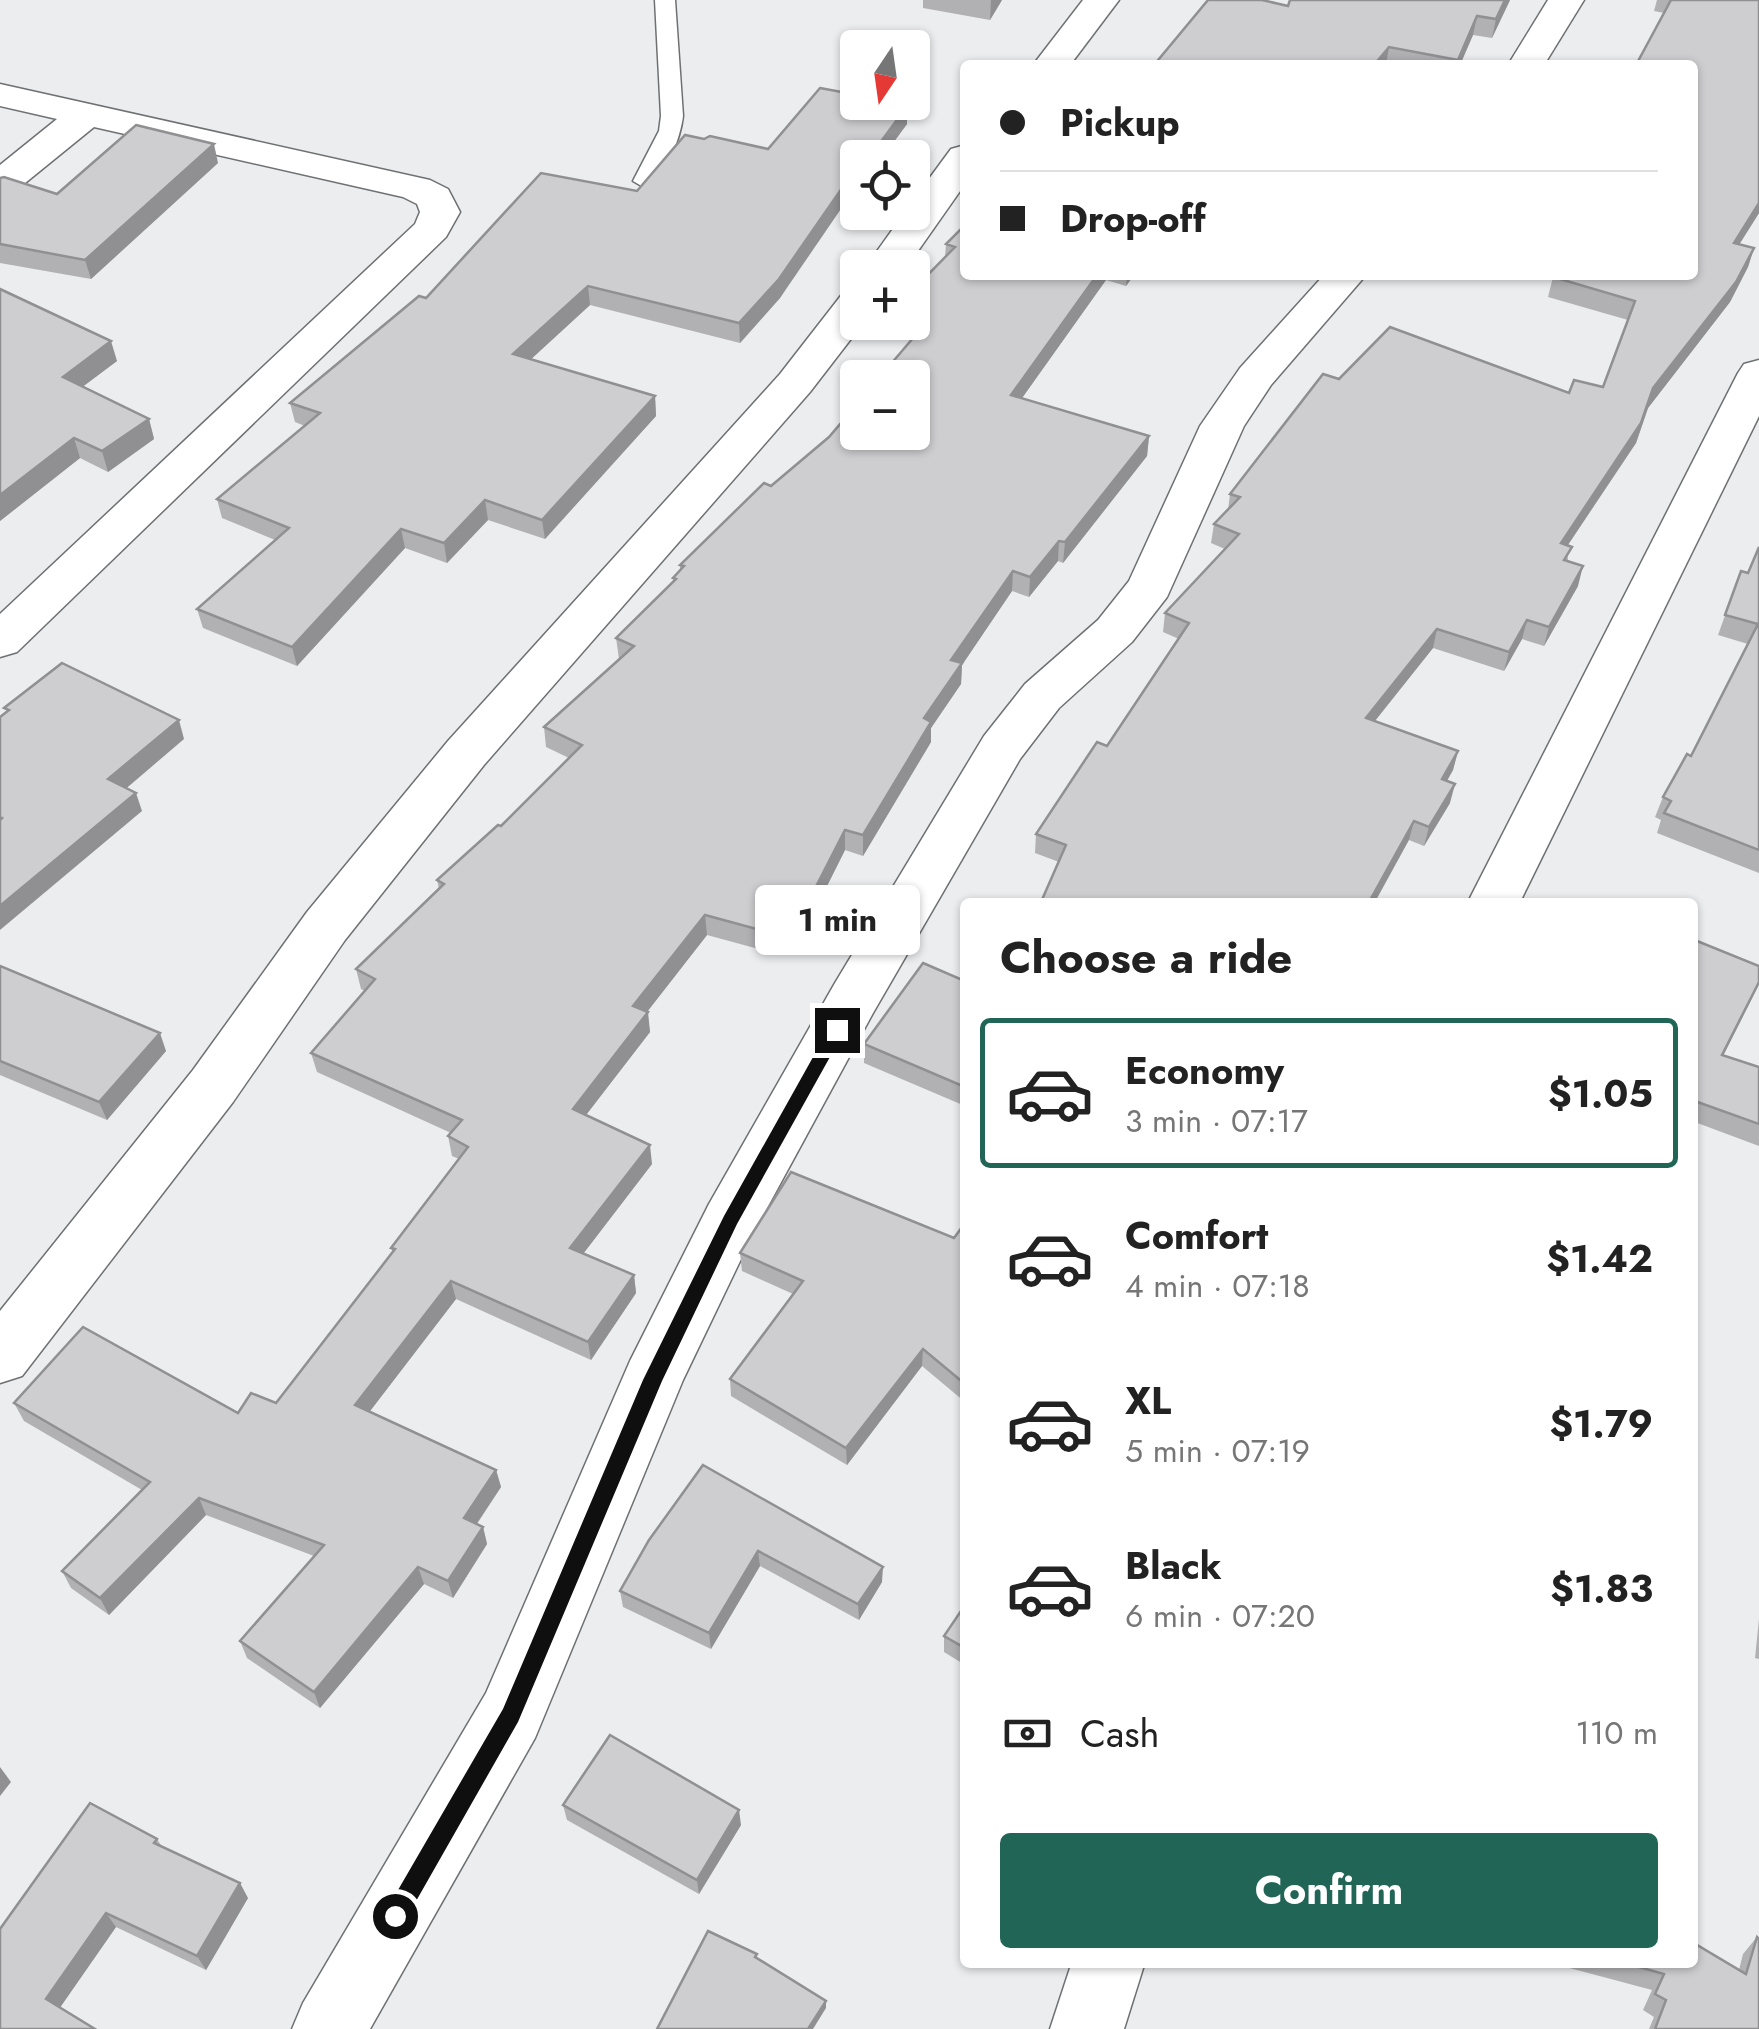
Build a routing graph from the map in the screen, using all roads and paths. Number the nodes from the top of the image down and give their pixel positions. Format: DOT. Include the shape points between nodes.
graph roads {
  1 [pos="665,0"];
  2 [pos="1102,0"];
  3 [pos="1566,0"];
  4 [pos="1054,60"];
  5 [pos="1529,60"];
  6 [pos="0,95"];
  7 [pos="87,114"];
  8 [pos="960,164"];
  9 [pos="646,182"];
  10 [pos="0,184"];
  11 [pos="897,250"];
  12 [pos="1341,280"];
  13 [pos="840,325"];
  14 [pos="1759,373"];
  15 [pos="0,640"];
  16 [pos="1496,898"];
  17 [pos="0,1357"];
  18 [pos="1107,1968"];
  19 [pos="329,2029"];
  20 [pos="1088,2029"];
  1 -- 9 [label="lane" via="672,116"];
  2 -- 4 [label="street"];
  3 -- 5 [label="street"];
  6 -- 7 [label="street"];
  7 -- 10 [label="street"];
  7 -- 15 [label="street" via="416,188 434,197 440,212 420,242"];
  8 -- 11 [label="street"];
  12 -- 19 [label="street" via="1255,376 1222,426 1150,586 1115,631 1042,696 1002,748 854,998 730,1221 661,1362 511,1715"];
  13 -- 17 [label="street" via="466,753 326,926 212,1086"];
  14 -- 16 [label="street"];
  18 -- 20 [label="street"];
}
